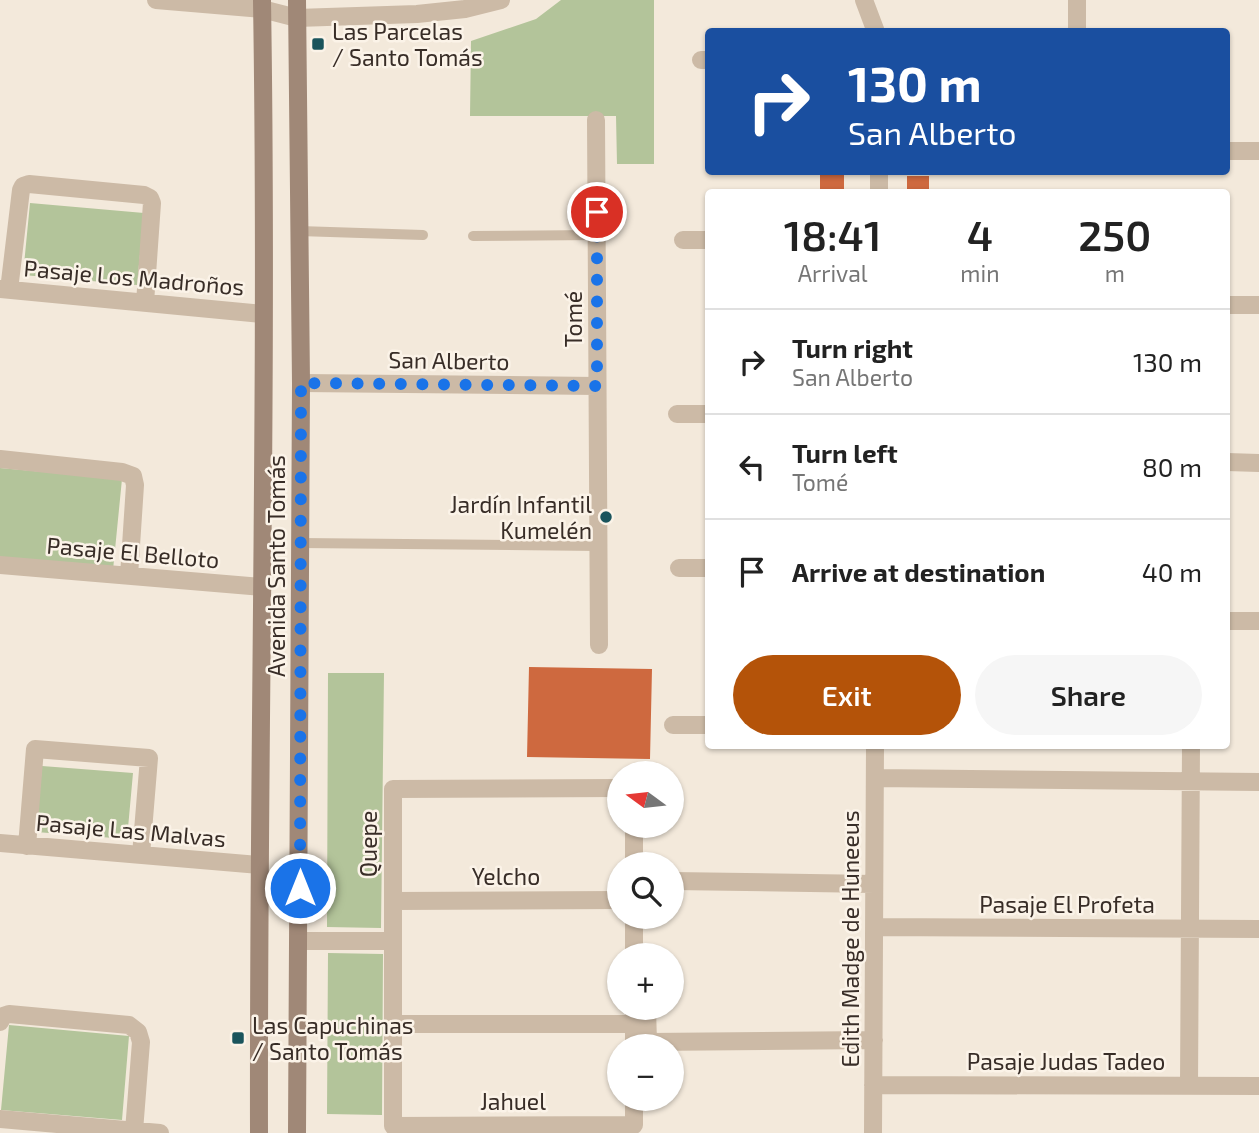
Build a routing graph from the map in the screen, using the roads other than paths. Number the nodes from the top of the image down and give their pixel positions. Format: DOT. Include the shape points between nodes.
graph roads {
  1 [pos="156,0"];
  2 [pos="501,0"];
  3 [pos="864,0"];
  4 [pos="1077,0"];
  5 [pos="262,4"];
  6 [pos="297,9"];
  7 [pos="874,28"];
  8 [pos="1077,28"];
  9 [pos="596,120"];
  10 [pos="1230,151"];
  11 [pos="1259,151"];
  12 [pos="299,231"];
  13 [pos="423,235"];
  14 [pos="597,235"];
  15 [pos="473,236"];
  16 [pos="683,240"];
  17 [pos="705,240"];
  18 [pos="4,290"];
  19 [pos="145,303"];
  20 [pos="1230,305"];
  21 [pos="1259,305"];
  22 [pos="263,314"];
  23 [pos="301,383"];
  24 [pos="597,386"];
  25 [pos="677,414"];
  26 [pos="705,414"];
  27 [pos="0,459"];
  28 [pos="1230,462"];
  29 [pos="1259,463"];
  30 [pos="300,543"];
  31 [pos="598,546"];
  32 [pos="0,565"];
  33 [pos="679,568"];
  34 [pos="705,568"];
  35 [pos="129,576"];
  36 [pos="263,587"];
  37 [pos="1230,621"];
  38 [pos="1259,621"];
  39 [pos="599,645"];
  40 [pos="673,725"];
  41 [pos="705,725"];
  42 [pos="876,749"];
  43 [pos="1191,749"];
  44 [pos="875,778"];
  45 [pos="1191,781"];
  46 [pos="1259,782"];
  47 [pos="607,788"];
  48 [pos="0,844"];
  49 [pos="27,846"];
  50 [pos="141,855"];
  51 [pos="258,865"];
  52 [pos="684,881"];
  53 [pos="874,884"];
  54 [pos="607,900"];
  55 [pos="393,901"];
  56 [pos="874,927"];
  57 [pos="1190,929"];
  58 [pos="1259,929"];
  59 [pos="299,941"];
  60 [pos="393,941"];
  61 [pos="607,1017"];
  62 [pos="647,1020"];
  63 [pos="0,1021"];
  64 [pos="393,1024"];
  65 [pos="874,1040"];
  66 [pos="873,1085"];
  67 [pos="1189,1086"];
  68 [pos="1259,1086"];
  69 [pos="634,1111"];
  70 [pos="0,1119"];
  71 [pos="393,1126"];
  72 [pos="134,1131"];
  73 [pos="160,1133"];
  74 [pos="259,1133"];
  75 [pos="297,1133"];
  76 [pos="873,1133"];
  1 -- 5 [label="street"];
  2 -- 6 [label="street" via="441,12 365,17"];
  3 -- 7 [label="street"];
  4 -- 8 [label="street"];
  5 -- 6 [label="street"];
  5 -- 22 [label="main road, Avenida Santo Tomás"];
  6 -- 12 [label="main road, Avenida Santo Tomás"];
  9 -- 14 [label="street, Tomé"];
  10 -- 11 [label="street"];
  12 -- 13 [label="lane"];
  12 -- 23 [label="main road, Avenida Santo Tomás"];
  14 -- 15 [label="lane"];
  14 -- 24 [label="street, Tomé"];
  16 -- 17 [label="street"];
  18 -- 19 [label="street, Pasaje Los Madroños"];
  18 -- 19 [label="street" via="23,186 80,189 150,198"];
  19 -- 22 [label="street, Pasaje Los Madroños"];
  20 -- 21 [label="street"];
  22 -- 36 [label="main road, Avenida Santo Tomás"];
  23 -- 24 [label="street, San Alberto"];
  23 -- 30 [label="main road, Avenida Santo Tomás"];
  24 -- 31 [label="street, Tomé"];
  25 -- 26 [label="street"];
  27 -- 35 [label="street" via="133,476"];
  28 -- 29 [label="street"];
  30 -- 31 [label="lane"];
  30 -- 59 [label="main road, Avenida Santo Tomás"];
  31 -- 39 [label="street, Tomé"];
  32 -- 35 [label="street, Pasaje El Belloto"];
  33 -- 34 [label="street"];
  35 -- 36 [label="street, Pasaje El Belloto"];
  36 -- 51 [label="main road, Avenida Santo Tomás"];
  37 -- 38 [label="street"];
  40 -- 41 [label="street"];
  42 -- 44 [label="street, Edith Madge de Huneeus"];
  43 -- 45 [label="street"];
  44 -- 45 [label="street"];
  44 -- 53 [label="street, Edith Madge de Huneeus"];
  45 -- 46 [label="street"];
  45 -- 57 [label="street"];
  47 -- 55 [label="street, Quepe" via="393,789"];
  48 -- 49 [label="street, Pasaje Las Malvas"];
  49 -- 50 [label="street, Pasaje Las Malvas"];
  49 -- 50 [label="street" via="35,749 149,758"];
  50 -- 51 [label="street, Pasaje Las Malvas"];
  51 -- 74 [label="main road, Avenida Santo Tomás"];
  52 -- 53 [label="street"];
  53 -- 56 [label="street, Edith Madge de Huneeus"];
  54 -- 55 [label="street, Yelcho"];
  55 -- 60 [label="street, Quepe"];
  56 -- 57 [label="street, Pasaje El Profeta"];
  56 -- 65 [label="street, Edith Madge de Huneeus"];
  57 -- 58 [label="street, Pasaje El Profeta"];
  57 -- 67 [label="street"];
  59 -- 60 [label="street"];
  59 -- 75 [label="main road, Avenida Santo Tomás"];
  60 -- 64 [label="street, Quepe"];
  61 -- 64 [label="street"];
  62 -- 65 [label="street" via="648,1042"];
  63 -- 72 [label="street" via="9,1014 129,1026 138,1032"];
  64 -- 71 [label="street, Quepe"];
  65 -- 66 [label="street, Edith Madge de Huneeus"];
  66 -- 67 [label="street, Pasaje Judas Tadeo"];
  66 -- 76 [label="street, Edith Madge de Huneeus"];
  67 -- 68 [label="street, Pasaje Judas Tadeo"];
  69 -- 71 [label="street, Jahuel" via="634,1125"];
  70 -- 72 [label="street"];
  72 -- 73 [label="street"];
}
